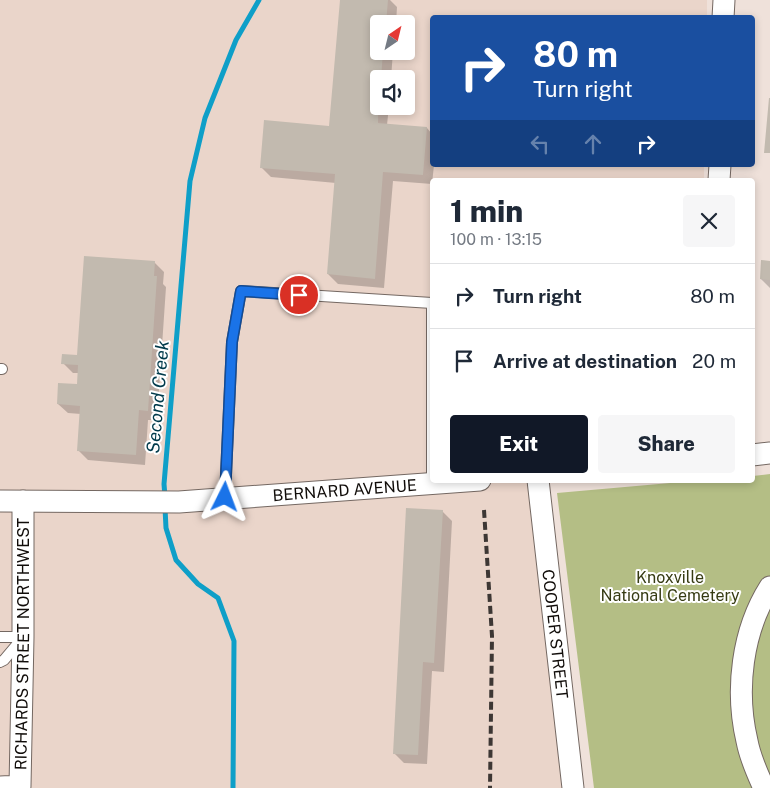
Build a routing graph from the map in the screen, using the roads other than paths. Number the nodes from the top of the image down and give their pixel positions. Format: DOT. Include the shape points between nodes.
graph roads {
  1 [pos="724,0"];
  2 [pos="723,15"];
  3 [pos="430,303"];
  4 [pos="770,453"];
  5 [pos="755,455"];
  6 [pos="432,483"];
  7 [pos="538,483"];
  8 [pos="225,497"];
  9 [pos="0,501"];
  10 [pos="23,501"];
  11 [pos="770,587"];
  12 [pos="24,636"];
  13 [pos="0,637"];
  14 [pos="0,662"];
  15 [pos="10,786"];
  16 [pos="573,788"];
  17 [pos="764,788"];
  1 -- 2 [label="street"];
  3 -- 8 [label="lane" via="241,291 232,342"];
  4 -- 5 [label="street"];
  6 -- 8 [label="street, BERNARD AVENUE"];
  7 -- 16 [label="street, COOPER STREET"];
  8 -- 10 [label="street, BERNARD AVENUE" via="179,502"];
  9 -- 10 [label="street, BERNARD AVENUE"];
  10 -- 12 [label="street, RICHARDS STREET NORTHWEST"];
  11 -- 17 [label="street" via="748,638 741,690 747,742"];
  12 -- 13 [label="lane"];
  12 -- 14 [label="lane"];
  12 -- 15 [label="street, RICHARDS STREET NORTHWEST"];
}
